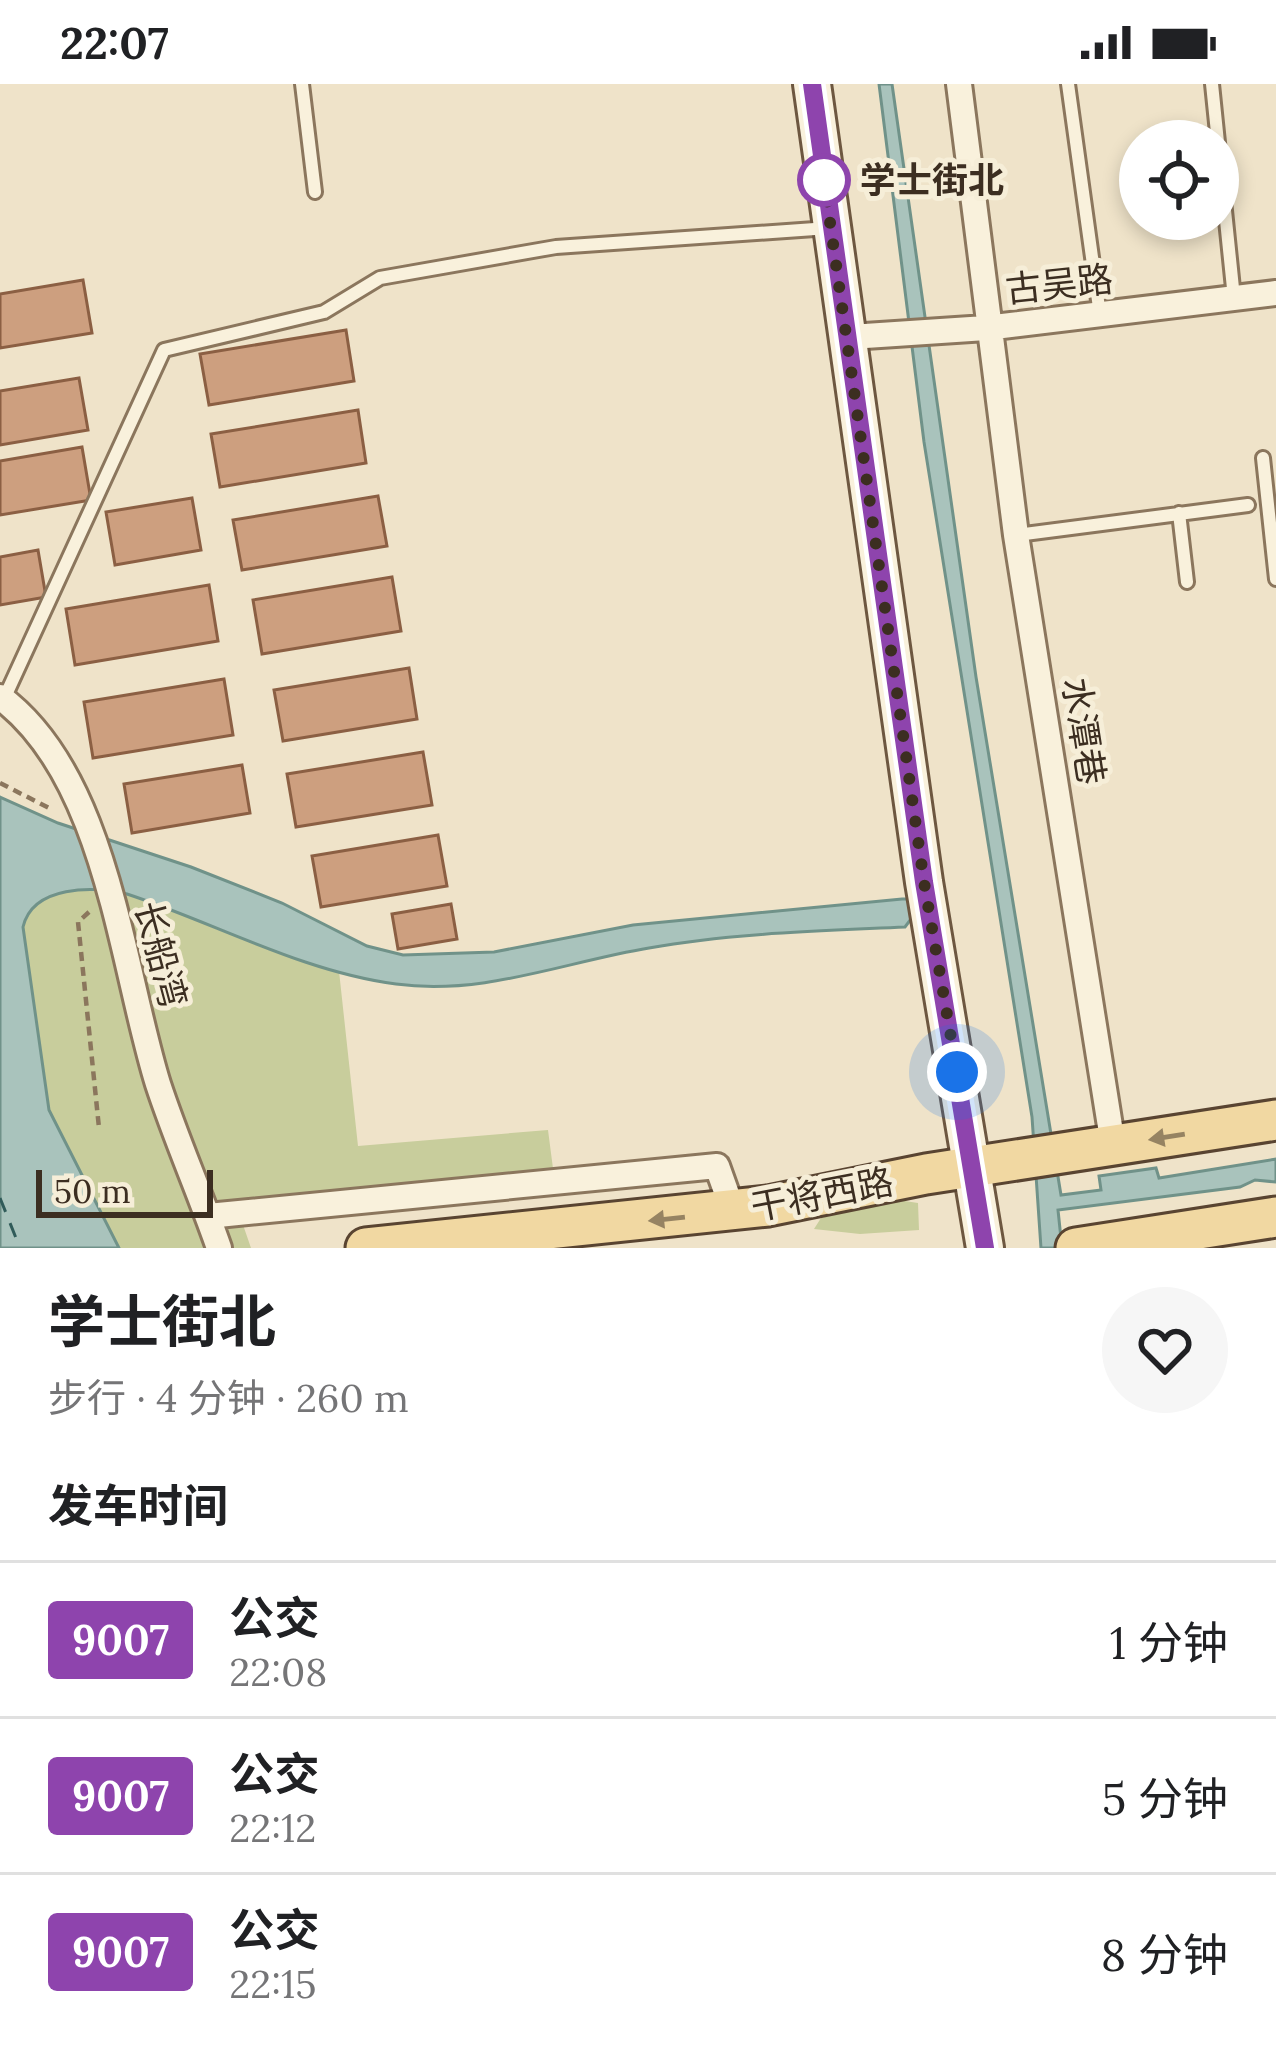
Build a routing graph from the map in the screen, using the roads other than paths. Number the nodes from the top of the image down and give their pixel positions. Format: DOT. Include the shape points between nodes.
graph roads {
  1 [pos="302,84"];
  2 [pos="812,84"];
  3 [pos="959,84"];
  4 [pos="1068,84"];
  5 [pos="1212,84"];
  6 [pos="315,192"];
  7 [pos="830,228"];
  8 [pos="1276,293"];
  9 [pos="1234,298"];
  10 [pos="1100,316"];
  11 [pos="986,328"];
  12 [pos="863,336"];
  13 [pos="1263,458"];
  14 [pos="1248,505"];
  15 [pos="1179,513"];
  16 [pos="1016,535"];
  17 [pos="1276,579"];
  18 [pos="1187,583"];
  19 [pos="2,698"];
  20 [pos="1276,1120"];
  21 [pos="1113,1145"];
  22 [pos="973,1167"];
  23 [pos="733,1211"];
  24 [pos="208,1216"];
  25 [pos="1276,1217"];
  26 [pos="1116,1245"];
  27 [pos="219,1248"];
  28 [pos="366,1248"];
  29 [pos="985,1248"];
  30 [pos="1076,1248"];
  1 -- 6 [label="lane"];
  2 -- 7 [label="street"];
  3 -- 11 [label="street, 水潭巷"];
  4 -- 10 [label="lane"];
  5 -- 9 [label="lane"];
  7 -- 12 [label="street"];
  7 -- 19 [label="lane" via="556,247 380,278 324,312 164,350"];
  8 -- 9 [label="street, 古吴路"];
  9 -- 10 [label="street, 古吴路"];
  10 -- 11 [label="street, 古吴路"];
  11 -- 12 [label="street, 古吴路"];
  11 -- 16 [label="street, 水潭巷"];
  12 -- 22 [label="street" via="924,882"];
  13 -- 17 [label="lane"];
  14 -- 15 [label="lane"];
  15 -- 16 [label="lane"];
  15 -- 18 [label="lane"];
  16 -- 21 [label="street, 水潭巷"];
  19 -- 24 [label="street, 长船湾" via="40,740 75,811 158,1084"];
  20 -- 21 [label="main road, 干将西路, one-way"];
  21 -- 22 [label="main road, 干将西路"];
  22 -- 23 [label="main road, 干将西路"];
  22 -- 29 [label="street"];
  23 -- 24 [label="street" via="717,1166"];
  23 -- 28 [label="main road, 干将西路, one-way"];
  24 -- 27 [label="street, 长船湾"];
  25 -- 26 [label="main road"];
  26 -- 30 [label="main road"];
}
